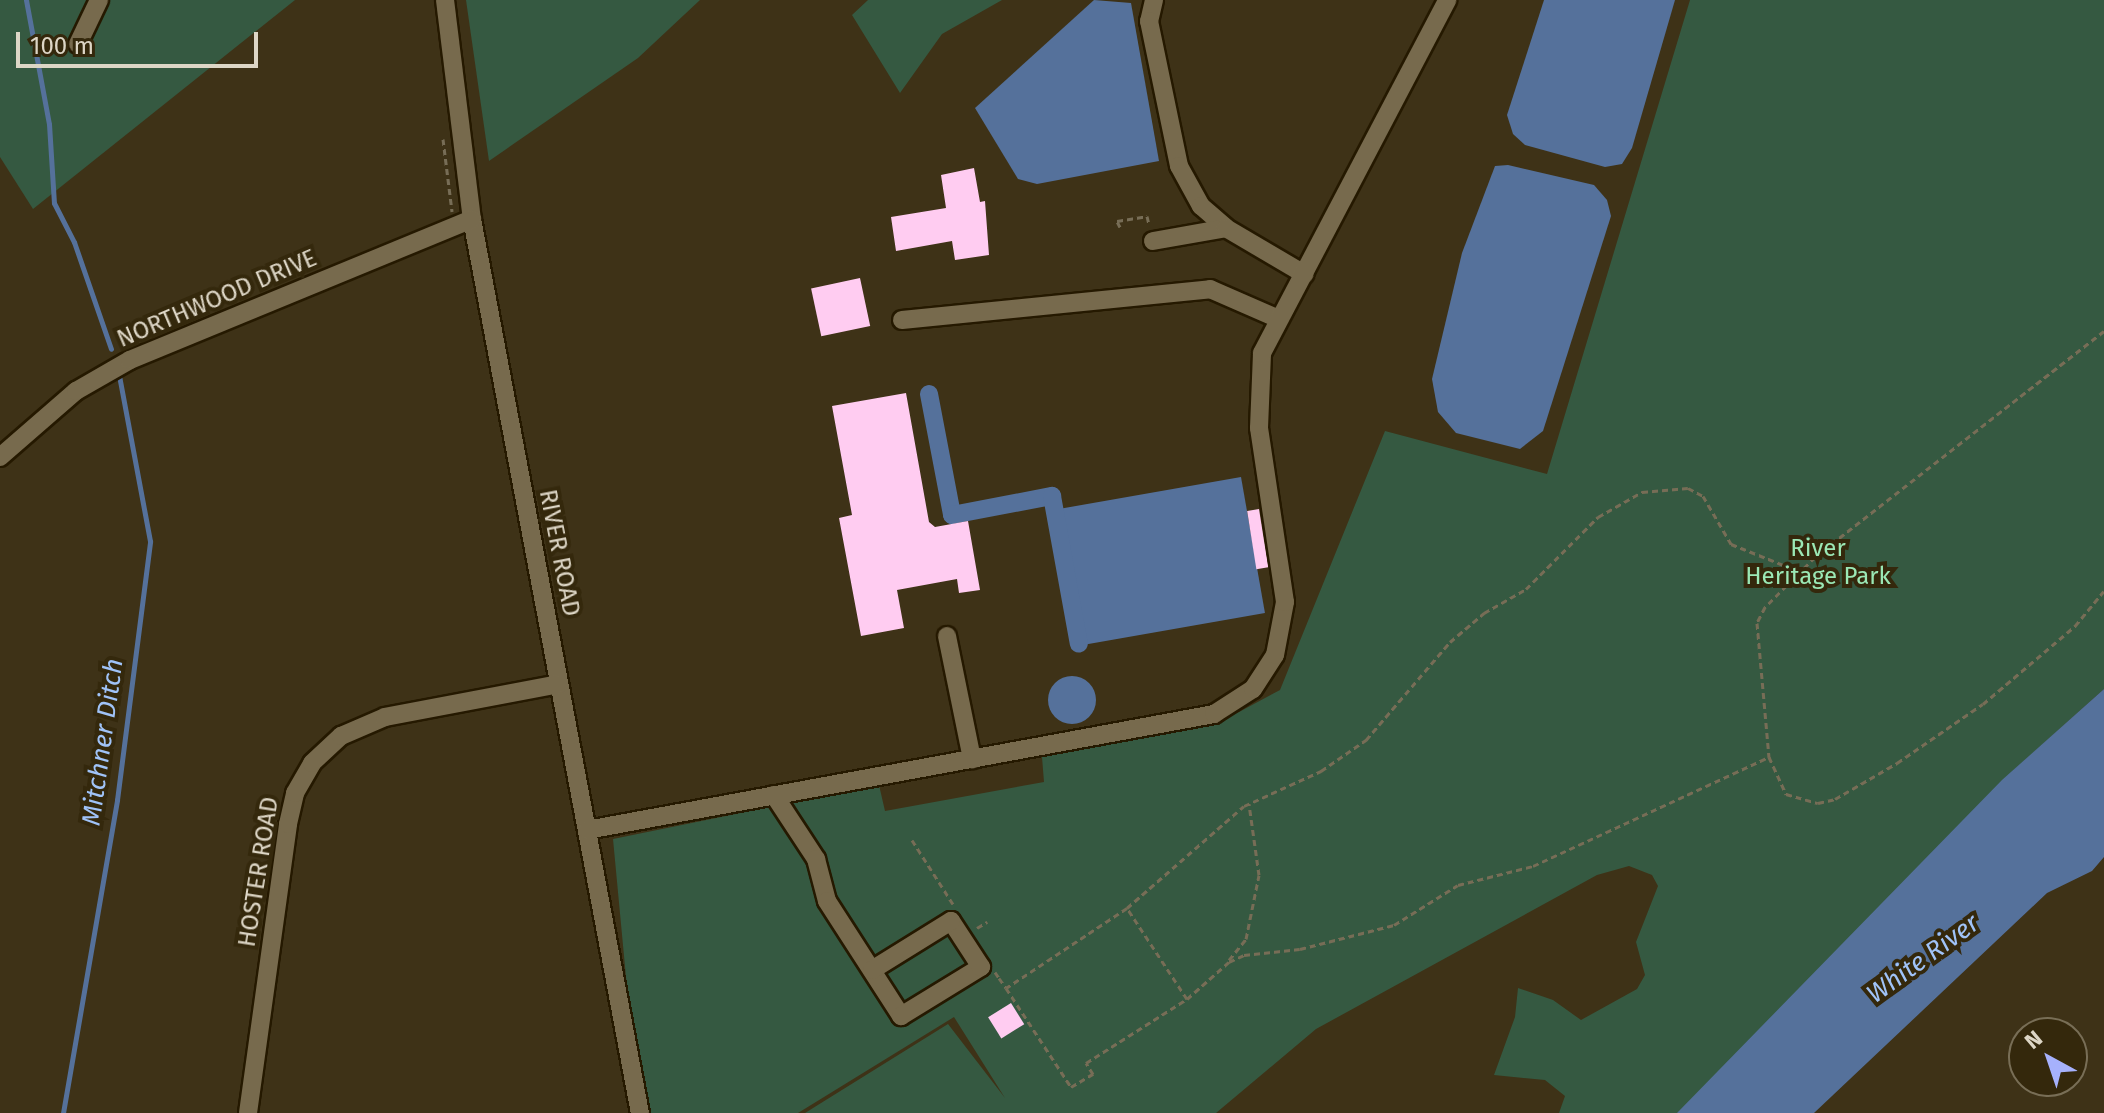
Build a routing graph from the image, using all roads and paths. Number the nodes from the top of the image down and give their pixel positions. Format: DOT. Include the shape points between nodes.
graph roads {
  1 [pos="99,0"];
  2 [pos="445,0"];
  3 [pos="1154,0"];
  4 [pos="1447,0"];
  5 [pos="78,44"];
  6 [pos="472,219"];
  7 [pos="1120,227"];
  8 [pos="1226,228"];
  9 [pos="1153,241"];
  10 [pos="1304,274"];
  11 [pos="1279,319"];
  12 [pos="902,320"];
  13 [pos="2104,331"];
  14 [pos="0,457"];
  15 [pos="1798,571"];
  16 [pos="2104,591"];
  17 [pos="947,636"];
  18 [pos="559,684"];
  19 [pos="1769,757"];
  20 [pos="972,759"];
  21 [pos="774,795"];
  22 [pos="1249,804"];
  23 [pos="587,830"];
  24 [pos="912,840"];
  25 [pos="955,908"];
  26 [pos="1127,908"];
  27 [pos="987,922"];
  28 [pos="970,932"];
  29 [pos="1227,963"];
  30 [pos="991,965"];
  31 [pos="872,970"];
  32 [pos="1006,988"];
  33 [pos="1187,999"];
  34 [pos="248,1113"];
  35 [pos="640,1113"];
  1 -- 5 [label="street"];
  2 -- 6 [label="street, RIVER ROAD"];
  3 -- 8 [label="street" via="1149,21 1179,166 1201,206"];
  4 -- 10 [label="street"];
  6 -- 14 [label="street, NORTHWOOD DRIVE" via="130,360 76,391"];
  6 -- 18 [label="street, RIVER ROAD"];
  7 -- 9 [label="path" via="1117,221 1147,216"];
  8 -- 9 [label="street"];
  8 -- 10 [label="street"];
  10 -- 11 [label="street"];
  11 -- 12 [label="street" via="1210,289"];
  11 -- 20 [label="street" via="1262,353 1258,409 1284,616 1280,641 1262,679 1214,714"];
  13 -- 15 [label="path"];
  15 -- 19 [label="path" via="1757,623"];
  15 -- 22 [label="path" via="1731,544 1703,496 1688,488 1642,492 1598,517 1526,589 1484,613 1450,642 1366,740 1321,771"];
  16 -- 19 [label="path" via="2075,626 1983,704 1835,799 1818,803 1786,794"];
  17 -- 20 [label="street"];
  18 -- 23 [label="street, RIVER ROAD"];
  18 -- 34 [label="street, HOSTER ROAD" via="385,717 341,736 312,763 300,782 288,824"];
  19 -- 29 [label="path" via="1533,866 1458,885 1394,925 1300,949 1244,955"];
  20 -- 21 [label="street"];
  21 -- 23 [label="street"];
  21 -- 31 [label="street" via="816,859 827,901"];
  22 -- 26 [label="path"];
  22 -- 29 [label="path" via="1259,875 1246,939"];
  23 -- 35 [label="street, RIVER ROAD"];
  24 -- 25 [label="path"];
  26 -- 32 [label="path"];
  26 -- 33 [label="path"];
  27 -- 28 [label="path"];
  29 -- 33 [label="path"];
  30 -- 32 [label="path"];
  31 -- 31 [label="street" via="901,1016 981,967 951,921"];
  32 -- 33 [label="path" via="1071,1087 1093,1074 1086,1063"];
}
